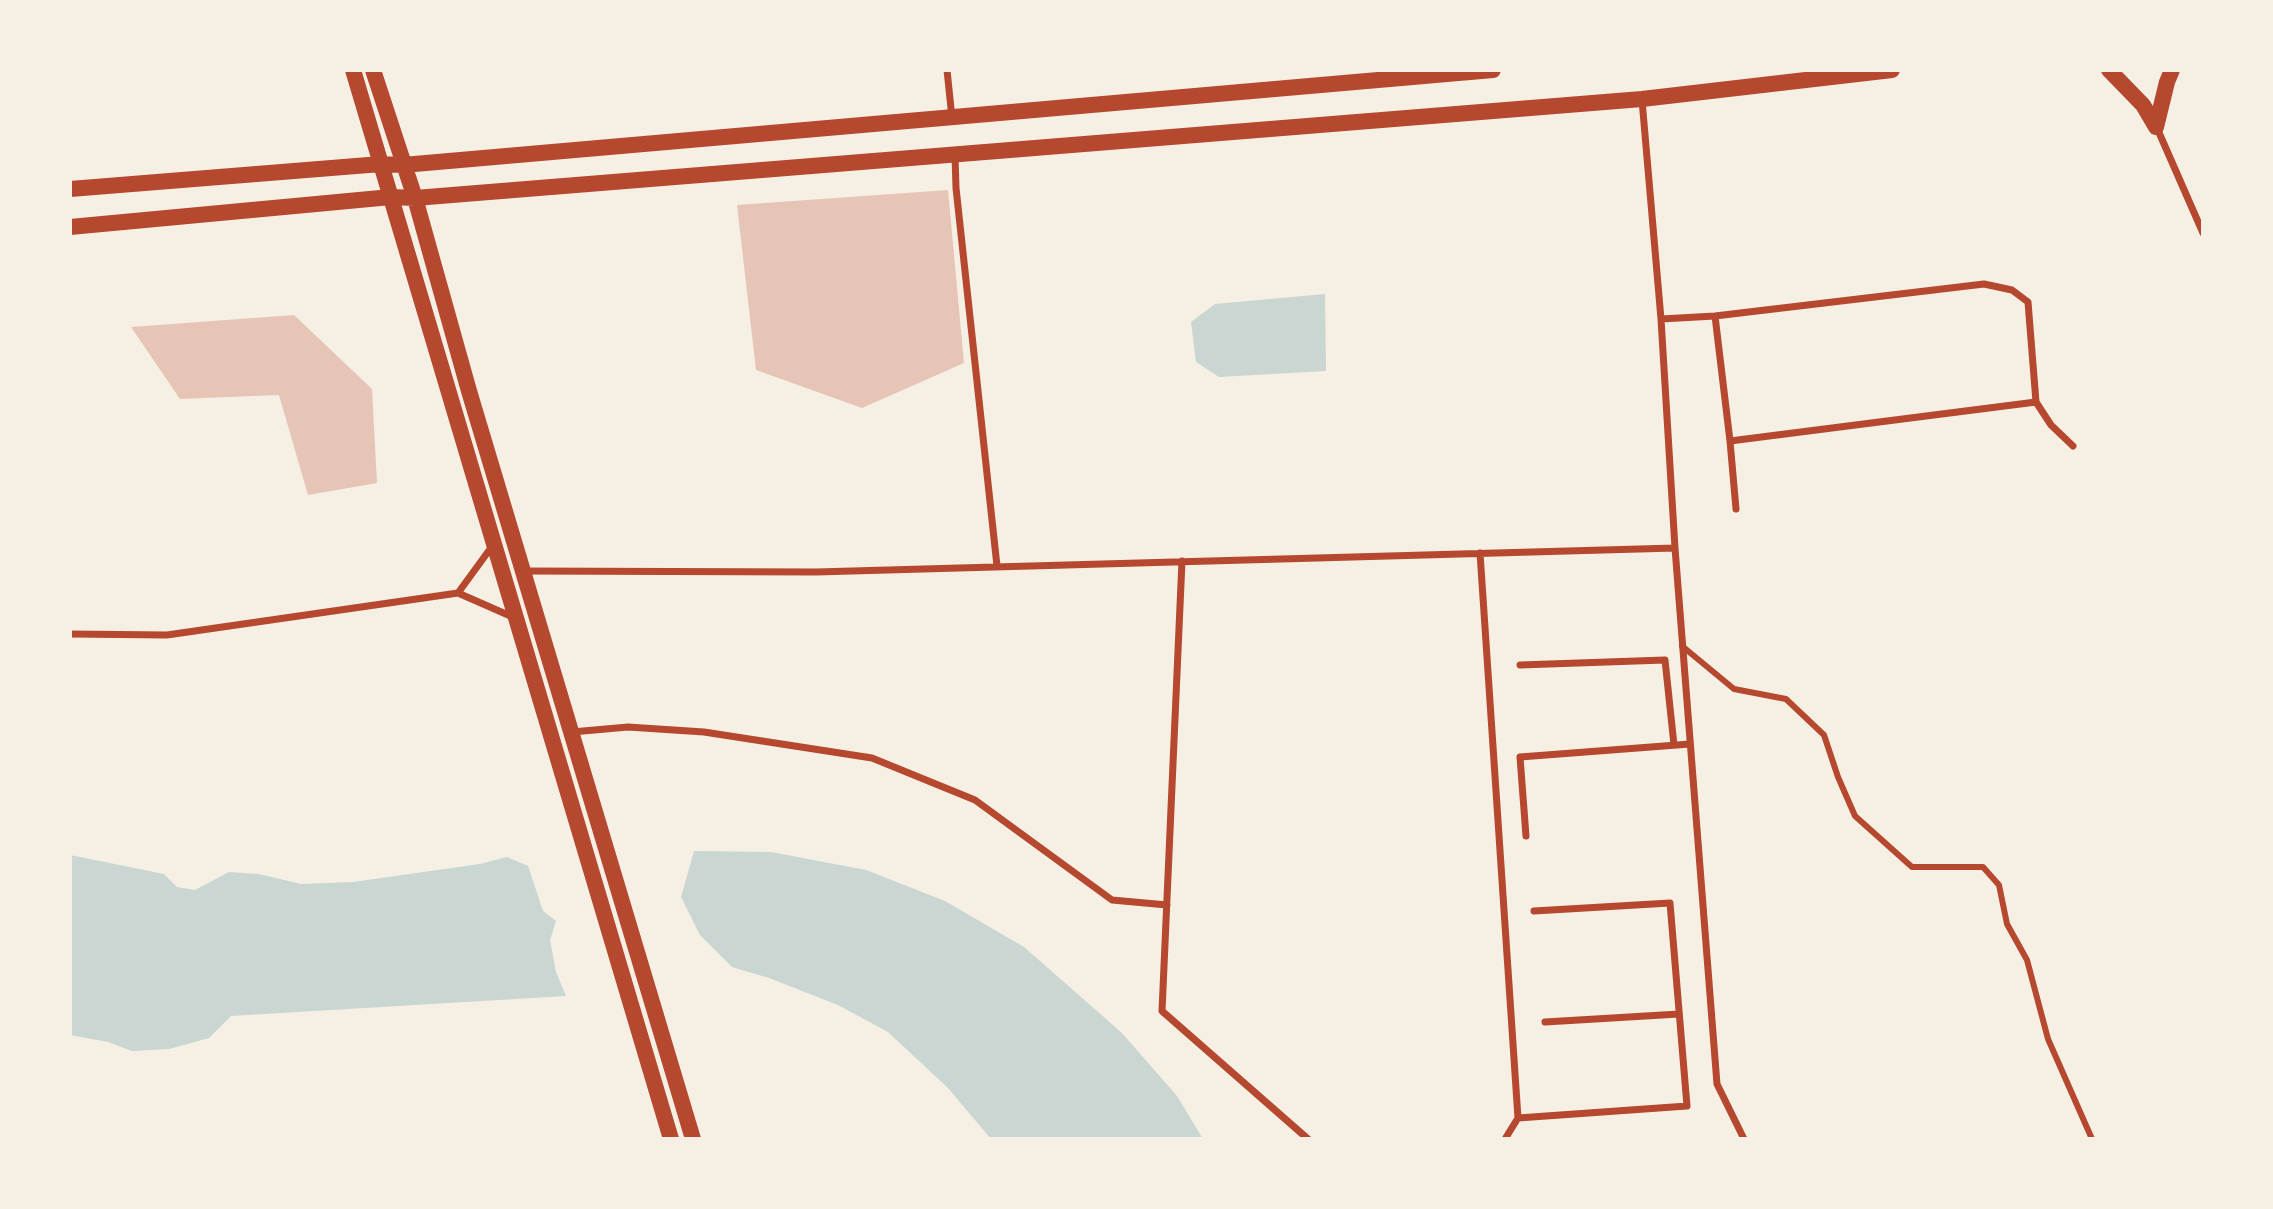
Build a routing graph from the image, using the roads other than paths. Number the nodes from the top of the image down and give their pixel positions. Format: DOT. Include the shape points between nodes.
graph roads {
  1 [pos="353,70"];
  2 [pos="373,70"];
  3 [pos="947,70"];
  4 [pos="1493,70"];
  5 [pos="1892,70"];
  6 [pos="2109,70"];
  7 [pos="2172,70"];
  8 [pos="1642,99"];
  9 [pos="953,119"];
  10 [pos="2156,127"];
  11 [pos="955,154"];
  12 [pos="382,164"];
  13 [pos="403,165"];
  14 [pos="70,189"];
  15 [pos="391,197"];
  16 [pos="415,198"];
  17 [pos="70,227"];
  18 [pos="2203,233"];
  19 [pos="1715,316"];
  20 [pos="1661,319"];
  21 [pos="2036,402"];
  22 [pos="1730,441"];
  23 [pos="2073,446"];
  24 [pos="1736,509"];
  25 [pos="493,544"];
  26 [pos="1675,548"];
  27 [pos="1480,553"];
  28 [pos="1182,561"];
  29 [pos="997,566"];
  30 [pos="523,571"];
  31 [pos="458,593"];
  32 [pos="515,618"];
  33 [pos="70,634"];
  34 [pos="1682,646"];
  35 [pos="1520,665"];
  36 [pos="571,732"];
  37 [pos="1690,744"];
  38 [pos="1674,745"];
  39 [pos="1526,836"];
  40 [pos="1167,905"];
  41 [pos="1534,911"];
  42 [pos="1679,1014"];
  43 [pos="1545,1022"];
  44 [pos="1518,1118"];
  45 [pos="671,1139"];
  46 [pos="694,1139"];
  47 [pos="1308,1139"];
  48 [pos="1505,1139"];
  49 [pos="1744,1139"];
  50 [pos="2092,1139"];
  1 -- 12 [label="main road"];
  2 -- 13 [label="main road"];
  3 -- 9 [label="street"];
  4 -- 9 [label="main road"];
  5 -- 8 [label="main road"];
  6 -- 10 [label="main road" via="2143,105"];
  7 -- 10 [label="main road"];
  8 -- 11 [label="main road"];
  8 -- 20 [label="street"];
  9 -- 13 [label="main road"];
  10 -- 18 [label="street"];
  11 -- 16 [label="main road"];
  11 -- 29 [label="street"];
  12 -- 13 [label="main road"];
  12 -- 14 [label="main road"];
  12 -- 15 [label="main road"];
  13 -- 16 [label="main road"];
  15 -- 16 [label="main road"];
  15 -- 17 [label="main road"];
  15 -- 25 [label="main road"];
  16 -- 30 [label="main road"];
  19 -- 20 [label="street"];
  19 -- 21 [label="street" via="1984,284 2012,290 2028,302"];
  19 -- 22 [label="street"];
  20 -- 26 [label="street"];
  21 -- 22 [label="street"];
  21 -- 23 [label="street"];
  22 -- 24 [label="street"];
  25 -- 31 [label="street"];
  25 -- 32 [label="main road"];
  26 -- 27 [label="street"];
  26 -- 34 [label="street"];
  27 -- 28 [label="street"];
  27 -- 44 [label="street"];
  28 -- 29 [label="street"];
  28 -- 40 [label="street"];
  29 -- 30 [label="street" via="816,572"];
  30 -- 36 [label="main road"];
  31 -- 32 [label="street"];
  31 -- 33 [label="street" via="167,635"];
  32 -- 45 [label="main road"];
  34 -- 37 [label="street"];
  34 -- 50 [label="street" via="1734,689 1786,699 1825,735 1855,816 1912,867 1983,867 1999,885 2007,924 2027,960 2048,1039"];
  35 -- 38 [label="street" via="1665,660"];
  36 -- 40 [label="street" via="628,727 704,732 872,758 975,800 1112,900"];
  36 -- 46 [label="main road"];
  37 -- 38 [label="street"];
  37 -- 49 [label="street" via="1717,1084"];
  38 -- 39 [label="street" via="1520,757"];
  40 -- 47 [label="street" via="1161,1011"];
  41 -- 42 [label="street" via="1670,903"];
  42 -- 43 [label="street"];
  42 -- 44 [label="street" via="1687,1106"];
  44 -- 48 [label="street"];
}
